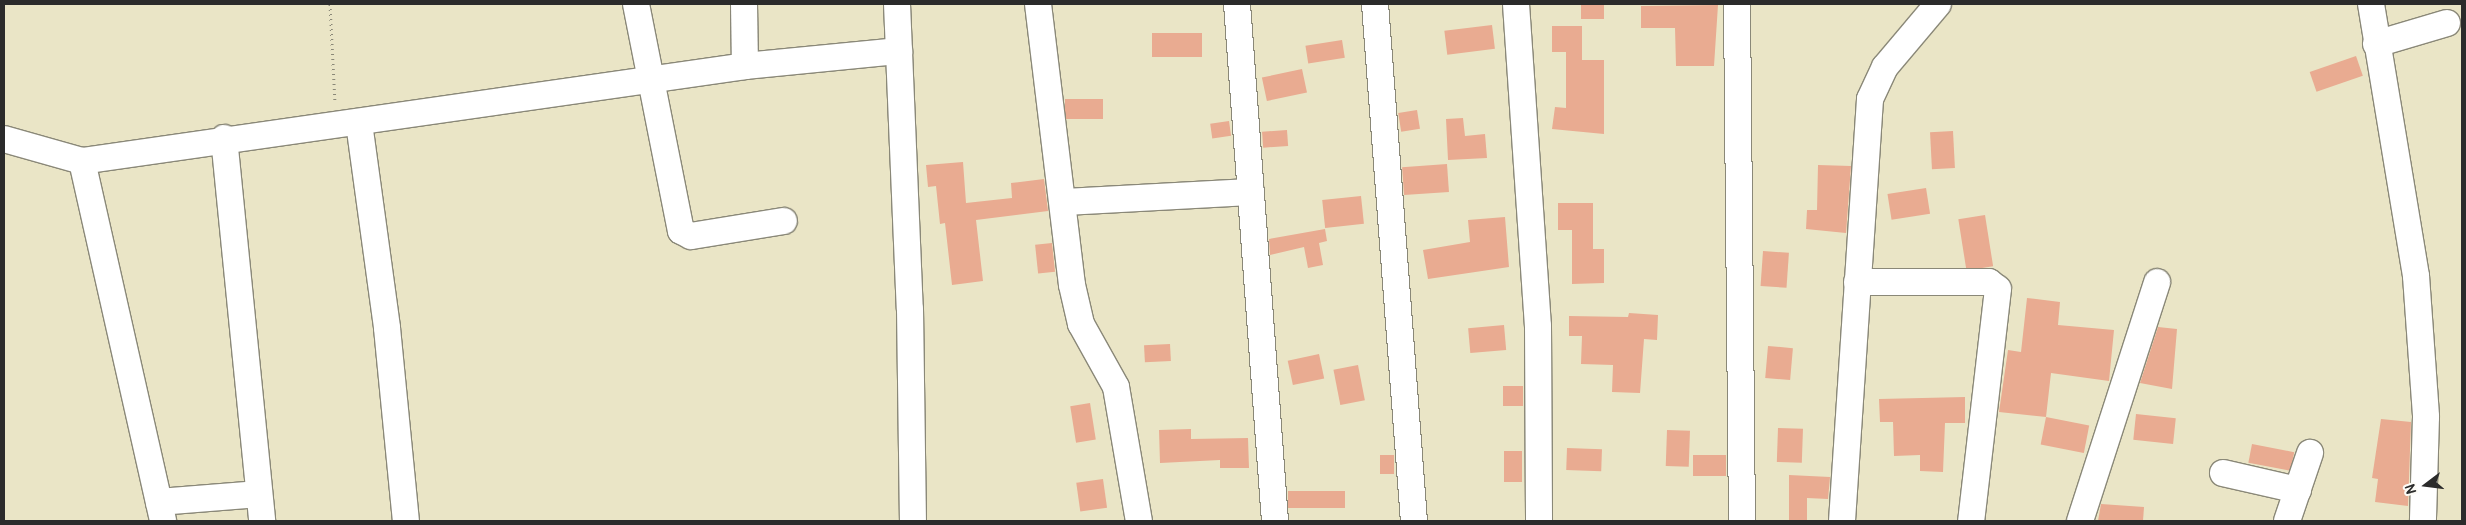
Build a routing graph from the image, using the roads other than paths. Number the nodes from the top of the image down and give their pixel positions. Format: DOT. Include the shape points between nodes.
graph roads {
  1 [pos="636,4"];
  2 [pos="744,4"];
  3 [pos="897,4"];
  4 [pos="1038,4"];
  5 [pos="1237,4"];
  6 [pos="1374,4"];
  7 [pos="1516,4"];
  8 [pos="1737,4"];
  9 [pos="1938,4"];
  10 [pos="2371,4"];
  11 [pos="2448,23"];
  12 [pos="2376,44"];
  13 [pos="899,51"];
  14 [pos="745,66"];
  15 [pos="648,80"];
  16 [pos="348,124"];
  17 [pos="224,138"];
  18 [pos="4,139"];
  19 [pos="82,160"];
  20 [pos="1250,192"];
  21 [pos="1064,202"];
  22 [pos="784,220"];
  23 [pos="1857,282"];
  24 [pos="2157,282"];
  25 [pos="2310,453"];
  26 [pos="2223,473"];
  27 [pos="2298,490"];
  28 [pos="259,494"];
  29 [pos="161,511"];
  30 [pos="262,521"];
  31 [pos="406,521"];
  32 [pos="912,521"];
  33 [pos="1139,521"];
  34 [pos="1275,521"];
  35 [pos="1414,521"];
  36 [pos="1539,521"];
  37 [pos="1742,521"];
  38 [pos="1842,521"];
  39 [pos="1972,521"];
  40 [pos="2080,521"];
  41 [pos="2287,521"];
  42 [pos="2423,521"];
  1 -- 15 [label="street"];
  2 -- 14 [label="street"];
  3 -- 13 [label="street"];
  4 -- 21 [label="street"];
  5 -- 20 [label="street"];
  6 -- 35 [label="street"];
  7 -- 36 [label="street" via="1538,326"];
  8 -- 37 [label="street"];
  9 -- 23 [label="street" via="1885,67 1870,99"];
  10 -- 12 [label="street"];
  11 -- 12 [label="street"];
  12 -- 42 [label="street" via="2416,276 2426,417"];
  13 -- 14 [label="street"];
  13 -- 32 [label="street" via="910,309"];
  14 -- 15 [label="street"];
  15 -- 16 [label="street"];
  15 -- 22 [label="street" via="682,234 691,236"];
  16 -- 17 [label="street"];
  16 -- 31 [label="street" via="388,328"];
  17 -- 19 [label="street"];
  17 -- 28 [label="street"];
  18 -- 19 [label="street"];
  19 -- 29 [label="street"];
  20 -- 21 [label="street"];
  20 -- 34 [label="street"];
  21 -- 33 [label="street" via="1077,312 1116,387"];
  23 -- 38 [label="street"];
  23 -- 39 [label="street" via="1989,282 1998,289"];
  24 -- 40 [label="street"];
  25 -- 27 [label="street"];
  26 -- 27 [label="street"];
  27 -- 41 [label="street"];
  28 -- 29 [label="street"];
  28 -- 30 [label="street"];
}
